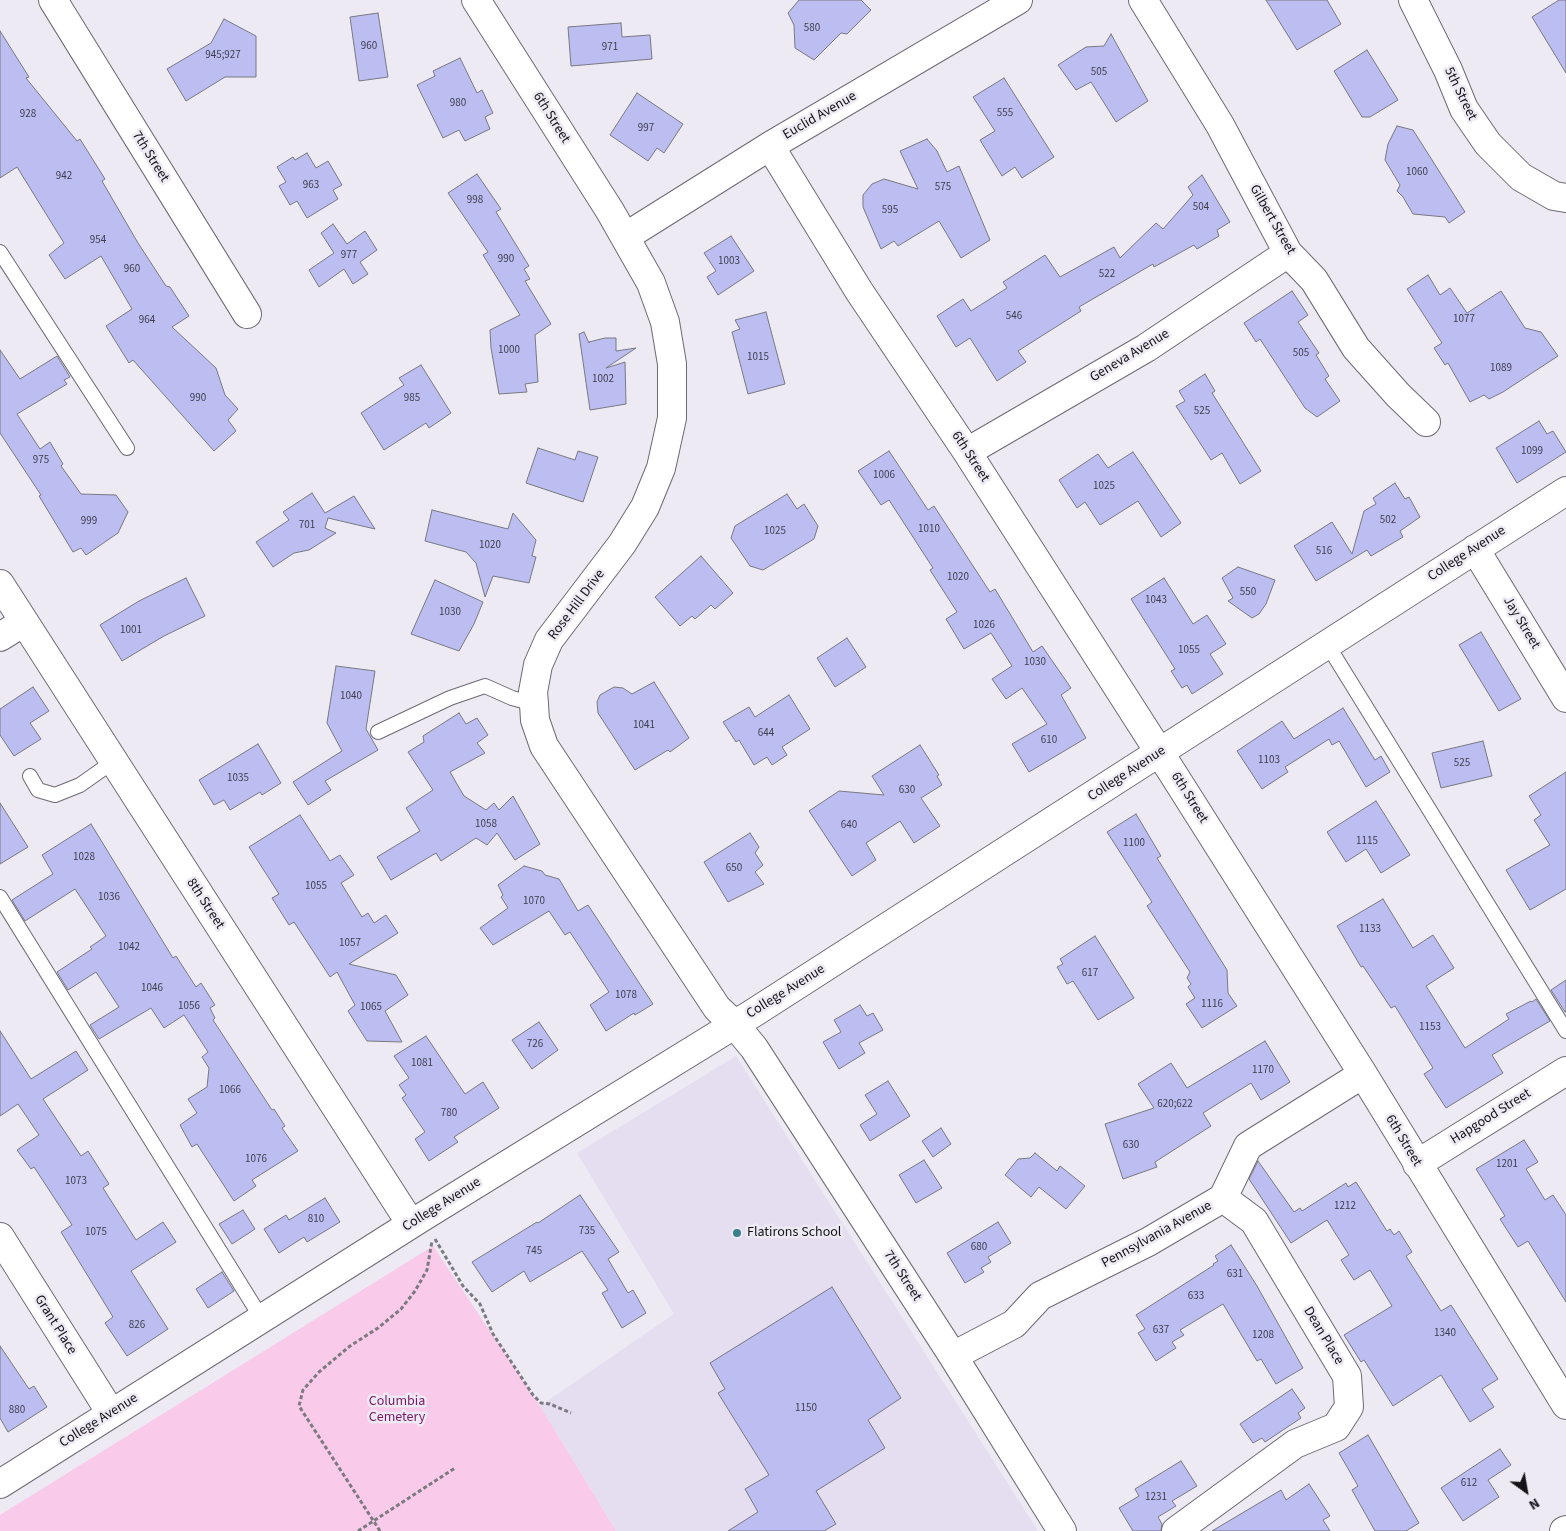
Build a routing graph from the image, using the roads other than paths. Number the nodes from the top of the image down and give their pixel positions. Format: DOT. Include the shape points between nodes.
graph roads {
  1 [pos="53,0"];
  2 [pos="476,0"];
  3 [pos="1018,0"];
  4 [pos="1143,0"];
  5 [pos="1413,0"];
  6 [pos="770,146"];
  7 [pos="1566,198"];
  8 [pos="625,237"];
  9 [pos="0,252"];
  10 [pos="1288,253"];
  11 [pos="248,314"];
  12 [pos="1426,422"];
  13 [pos="126,448"];
  14 [pos="967,452"];
  15 [pos="1566,491"];
  16 [pos="1475,549"];
  17 [pos="0,584"];
  18 [pos="24,622"];
  19 [pos="0,638"];
  20 [pos="1327,644"];
  21 [pos="1566,698"];
  22 [pos="534,704"];
  23 [pos="378,732"];
  24 [pos="1160,753"];
  25 [pos="114,761"];
  26 [pos="30,776"];
  27 [pos="0,897"];
  28 [pos="736,1024"];
  29 [pos="1566,1031"];
  30 [pos="1566,1071"];
  31 [pos="1363,1074"];
  32 [pos="1417,1164"];
  33 [pos="1223,1198"];
  34 [pos="423,1225"];
  35 [pos="0,1237"];
  36 [pos="262,1319"];
  37 [pos="953,1356"];
  38 [pos="1566,1405"];
  39 [pos="111,1414"];
  40 [pos="0,1484"];
  41 [pos="1062,1531"];
  42 [pos="1176,1531"];
  1 -- 11 [label="street, 7th Street"];
  2 -- 8 [label="street, 6th Street"];
  3 -- 6 [label="street, Euclid Avenue"];
  4 -- 10 [label="street, Gilbert Street" via="1220,126"];
  5 -- 7 [label="street, 5th Street" via="1464,109 1488,144 1521,177 1554,196"];
  6 -- 8 [label="street, Euclid Avenue"];
  6 -- 14 [label="street, 6th Street" via="860,291"];
  8 -- 22 [label="street, Rose Hill Drive" via="651,283 665,322 672,364 672,418 661,468 645,507 622,544 550,640 538,665"];
  9 -- 13 [label="lane"];
  10 -- 12 [label="street, Gilbert Street" via="1314,280 1356,348"];
  10 -- 14 [label="street, Geneva Avenue" via="1146,348"];
  14 -- 24 [label="street, 6th Street"];
  15 -- 16 [label="street, College Avenue"];
  16 -- 20 [label="street, College Avenue"];
  16 -- 21 [label="street, Jay Street"];
  17 -- 18 [label="street, 8th Street"];
  18 -- 19 [label="street"];
  18 -- 25 [label="street, 8th Street"];
  20 -- 24 [label="street, College Avenue"];
  20 -- 29 [label="lane"];
  22 -- 23 [label="lane" via="485,686 450,698"];
  22 -- 28 [label="street, Rose Hill Drive" via="535,720 544,746 717,1008"];
  24 -- 28 [label="street, College Avenue"];
  24 -- 31 [label="street, 6th Street"];
  25 -- 26 [label="lane" via="80,785 55,795 38,790"];
  25 -- 34 [label="street, 8th Street"];
  27 -- 36 [label="lane"];
  28 -- 34 [label="street, College Avenue"];
  28 -- 37 [label="street, 7th Street"];
  30 -- 32 [label="street, Hapgood Street"];
  31 -- 32 [label="street, 6th Street"];
  31 -- 33 [label="street, Pennsylvania Avenue" via="1248,1146"];
  32 -- 38 [label="street, 6th Street"];
  33 -- 37 [label="street, Pennsylvania Avenue" via="1148,1242 1040,1296 1014,1324"];
  33 -- 42 [label="street, Dean Place" via="1254,1221 1347,1376 1348,1407 1336,1427 1294,1444"];
  34 -- 36 [label="street, College Avenue"];
  35 -- 39 [label="street, Grant Place"];
  36 -- 39 [label="street, College Avenue"];
  37 -- 41 [label="street, 7th Street"];
  39 -- 40 [label="street, College Avenue"];
}
